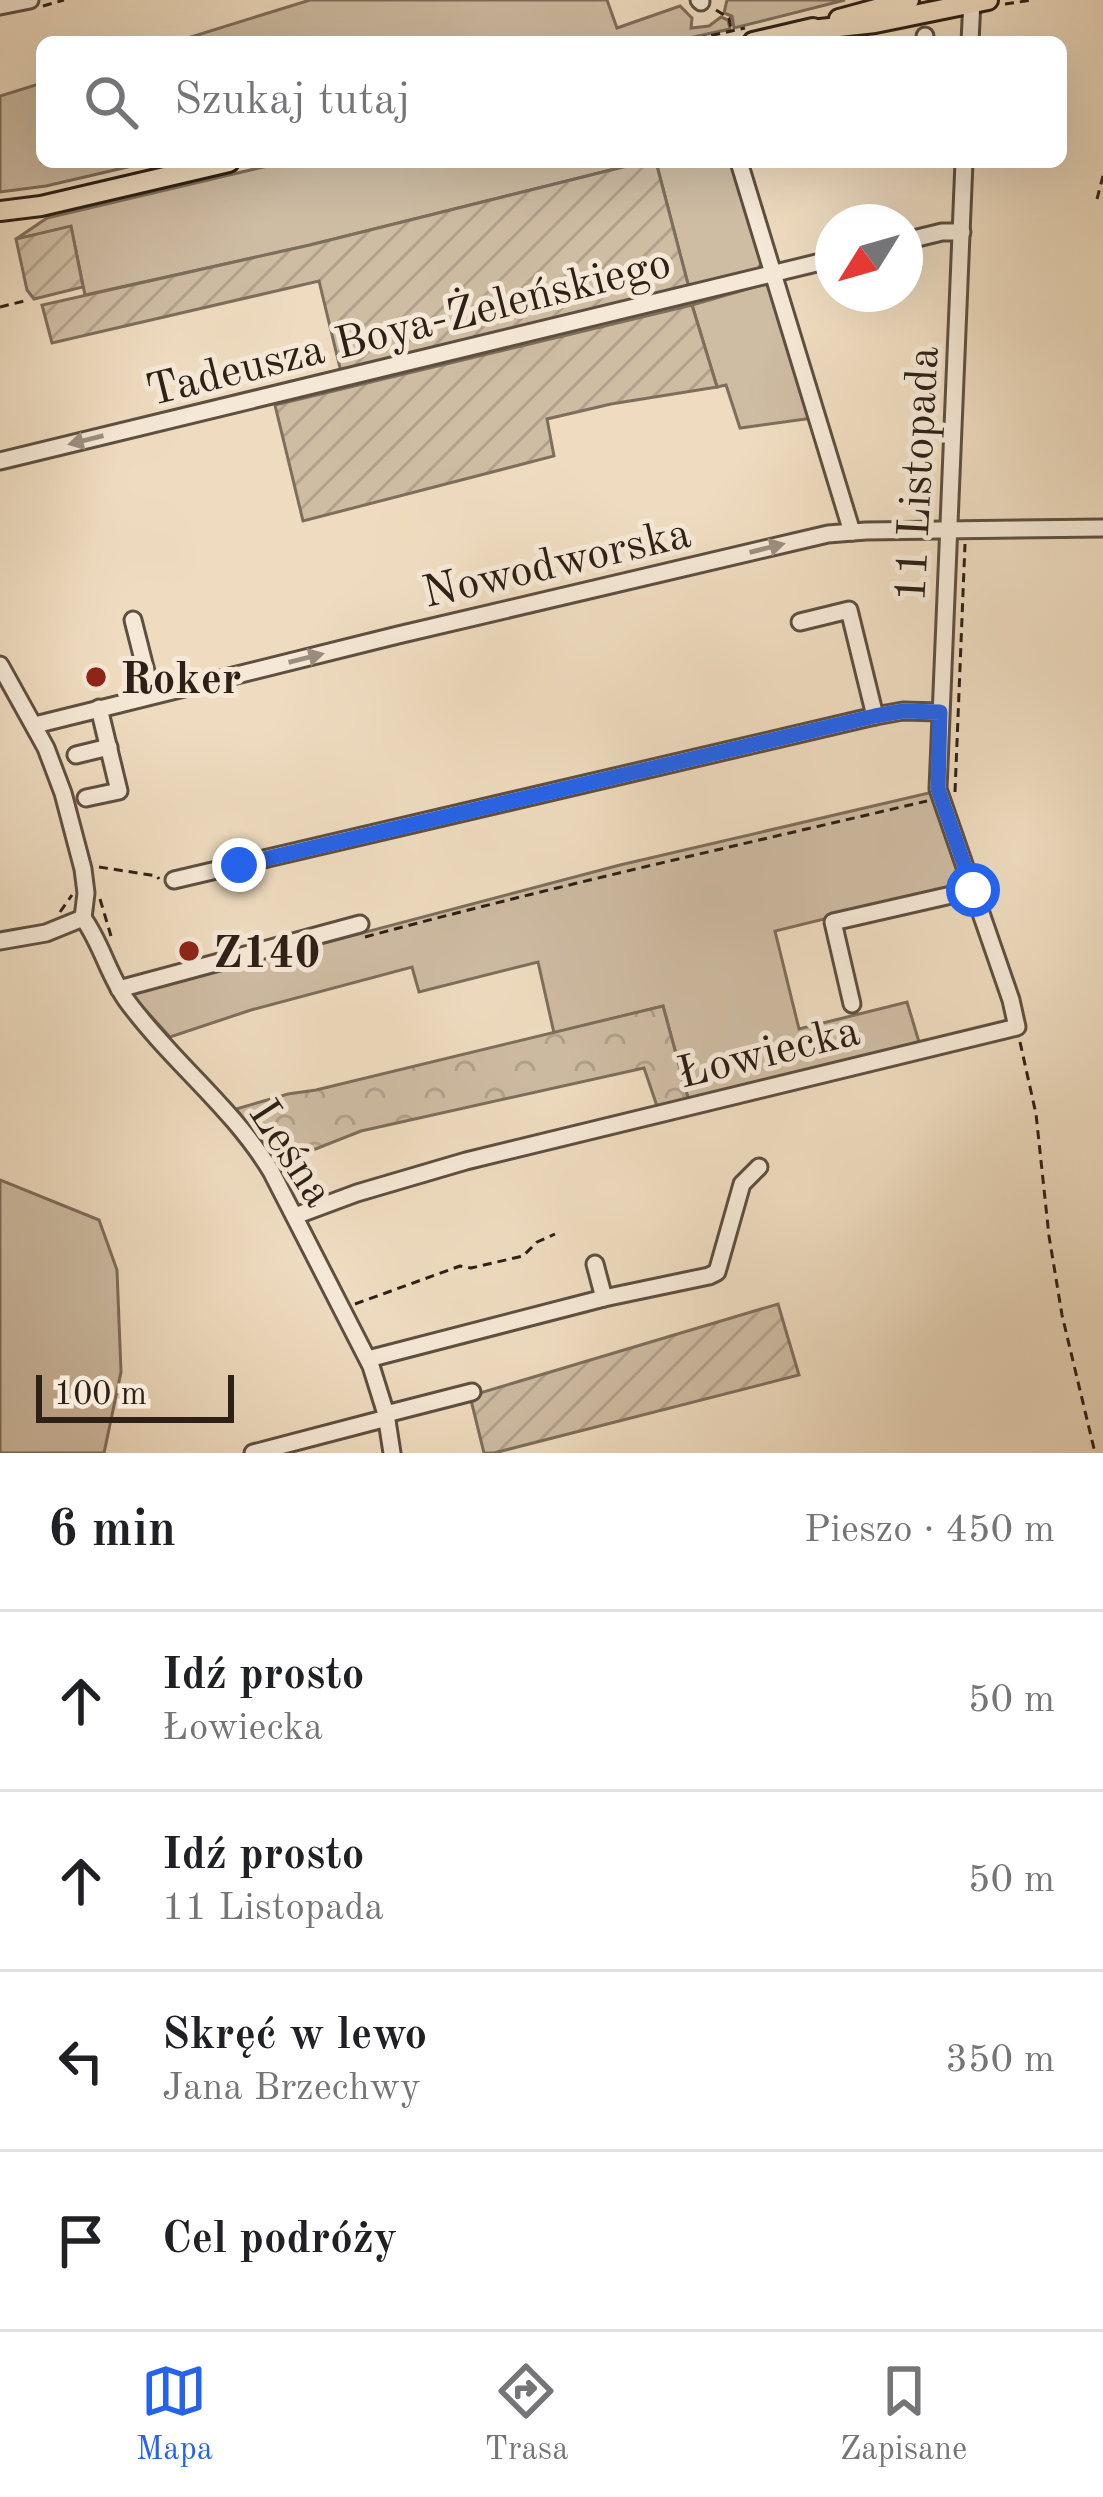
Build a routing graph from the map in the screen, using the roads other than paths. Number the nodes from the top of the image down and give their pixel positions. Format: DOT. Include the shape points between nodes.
graph roads {
  1 [pos="29,0"];
  2 [pos="909,0"];
  3 [pos="977,1"];
  4 [pos="0,6"];
  5 [pos="802,31"];
  6 [pos="780,36"];
  7 [pos="971,36"];
  8 [pos="203,168"];
  9 [pos="741,168"];
  10 [pos="964,168"];
  11 [pos="41,206"];
  12 [pos="0,211"];
  13 [pos="0,224"];
  14 [pos="962,232"];
  15 [pos="923,237"];
  16 [pos="815,263"];
  17 [pos="772,274"];
  18 [pos="0,461"];
  19 [pos="1103,528"];
  20 [pos="950,530"];
  21 [pos="852,532"];
  22 [pos="133,620"];
  23 [pos="800,622"];
  24 [pos="0,664"];
  25 [pos="152,695"];
  26 [pos="99,709"];
  27 [pos="940,712"];
  28 [pos="875,716"];
  29 [pos="34,724"];
  30 [pos="109,747"];
  31 [pos="76,755"];
  32 [pos="86,798"];
  33 [pos="167,880"];
  34 [pos="973,890"];
  35 [pos="83,918"];
  36 [pos="361,924"];
  37 [pos="0,941"];
  38 [pos="119,988"];
  39 [pos="852,1004"];
  40 [pos="760,1167"];
  41 [pos="295,1216"];
  42 [pos="595,1264"];
  43 [pos="604,1298"];
  44 [pos="368,1359"];
  45 [pos="472,1392"];
  46 [pos="386,1416"];
  47 [pos="254,1453"];
  48 [pos="392,1453"];
  1 -- 4 [label="street"];
  2 -- 5 [label="main road"];
  3 -- 5 [label="main road"];
  3 -- 7 [label="street"];
  5 -- 6 [label="main road"];
  8 -- 11 [label="main road"];
  9 -- 17 [label="street"];
  10 -- 14 [label="street, 11 Listopada"];
  11 -- 12 [label="main road"];
  11 -- 13 [label="main road"];
  14 -- 15 [label="street"];
  14 -- 20 [label="street, 11 Listopada"];
  16 -- 17 [label="street, Tadeusza Boya-Żeleńskiego"];
  17 -- 18 [label="street, Tadeusza Boya-Żeleńskiego, one-way"];
  17 -- 21 [label="street"];
  19 -- 20 [label="street, Nowodworska"];
  20 -- 21 [label="street, Nowodworska"];
  20 -- 27 [label="street, 11 Listopada"];
  25 -- 21 [label="street, Nowodworska, one-way"];
  22 -- 25 [label="street"];
  23 -- 28 [label="street" via="849,610"];
  24 -- 29 [label="street"];
  25 -- 26 [label="street, Nowodworska"];
  26 -- 29 [label="street, Nowodworska"];
  26 -- 30 [label="street"];
  27 -- 28 [label="street"];
  27 -- 34 [label="street, 11 Listopada" via="944,796"];
  28 -- 33 [label="street"];
  29 -- 35 [label="street" via="70,818 86,893"];
  30 -- 31 [label="street"];
  30 -- 32 [label="street" via="119,790"];
  34 -- 39 [label="street" via="833,922"];
  34 -- 41 [label="street, Łowiecka" via="1017,1028 466,1161"];
  35 -- 37 [label="street"];
  35 -- 38 [label="street, Leśna"];
  36 -- 38 [label="street"];
  38 -- 41 [label="street, Leśna" via="246,1136"];
  40 -- 43 [label="street" via="742,1184 717,1272"];
  41 -- 44 [label="street, Leśna"];
  42 -- 43 [label="street"];
  43 -- 44 [label="street"];
  44 -- 46 [label="street, Leśna"];
  45 -- 46 [label="street"];
  46 -- 47 [label="street"];
  46 -- 48 [label="street, Leśna"];
}
